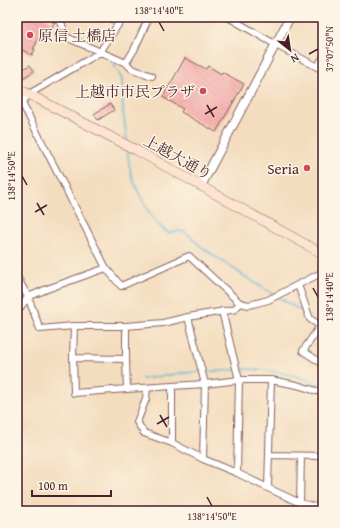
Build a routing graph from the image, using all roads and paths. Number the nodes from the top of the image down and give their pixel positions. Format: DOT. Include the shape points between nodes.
graph roads {
  1 [pos="54,17"];
  2 [pos="109,17"];
  3 [pos="122,17"];
  4 [pos="149,17"];
  5 [pos="290,17"];
  6 [pos="233,18"];
  7 [pos="118,23"];
  8 [pos="275,44"];
  9 [pos="100,52"];
  10 [pos="323,58"];
  11 [pos="126,63"];
  12 [pos="320,68"];
  13 [pos="152,76"];
  14 [pos="17,88"];
  15 [pos="29,94"];
  16 [pos="201,186"];
  17 [pos="323,254"];
  18 [pos="106,268"];
  19 [pos="323,272"];
  20 [pos="17,277"];
  21 [pos="298,286"];
  22 [pos="28,297"];
  23 [pos="240,303"];
  24 [pos="222,311"];
  25 [pos="17,312"];
  26 [pos="188,317"];
  27 [pos="74,326"];
  28 [pos="126,326"];
  29 [pos="321,327"];
  30 [pos="73,358"];
  31 [pos="126,359"];
  32 [pos="323,364"];
  33 [pos="239,380"];
  34 [pos="271,380"];
  35 [pos="205,384"];
  36 [pos="172,386"];
  37 [pos="147,388"];
  38 [pos="127,389"];
  39 [pos="323,393"];
  40 [pos="172,443"];
  41 [pos="269,455"];
  42 [pos="301,456"];
  43 [pos="323,456"];
  44 [pos="203,459"];
  45 [pos="238,472"];
  46 [pos="268,488"];
  47 [pos="300,503"];
  48 [pos="323,509"];
  1 -- 9 [label="street" via="61,22 66,37"];
  2 -- 7 [label="street"];
  3 -- 7 [label="street"];
  4 -- 11 [label="street"];
  5 -- 8 [label="street"];
  6 -- 8 [label="street"];
  7 -- 9 [label="street"];
  8 -- 12 [label="street"];
  8 -- 16 [label="street"];
  9 -- 11 [label="street"];
  9 -- 15 [label="street"];
  10 -- 12 [label="street"];
  11 -- 13 [label="street" via="132,69"];
  14 -- 15 [label="main road, 上越大通り"];
  15 -- 16 [label="main road, 上越大通り" via="138,150"];
  15 -- 18 [label="street" via="22,103"];
  16 -- 17 [label="main road, 上越大通り"];
  18 -- 22 [label="street"];
  18 -- 23 [label="street" via="121,286 189,256"];
  19 -- 21 [label="street"];
  20 -- 22 [label="street"];
  21 -- 23 [label="street" via="263,302 249,305"];
  21 -- 29 [label="street" via="310,319"];
  22 -- 25 [label="street"];
  22 -- 27 [label="street" via="40,329"];
  23 -- 24 [label="street" via="235,309"];
  24 -- 26 [label="street"];
  24 -- 33 [label="street"];
  26 -- 28 [label="street" via="163,323"];
  26 -- 35 [label="street"];
  27 -- 28 [label="street"];
  27 -- 30 [label="street"];
  28 -- 31 [label="street"];
  29 -- 32 [label="street" via="303,351"];
  30 -- 31 [label="street"];
  30 -- 38 [label="street" via="74,393"];
  31 -- 38 [label="street"];
  33 -- 34 [label="street"];
  33 -- 35 [label="street"];
  33 -- 45 [label="street"];
  34 -- 39 [label="street"];
  34 -- 41 [label="street"];
  35 -- 36 [label="street"];
  35 -- 44 [label="street"];
  36 -- 37 [label="street"];
  36 -- 40 [label="street"];
  37 -- 38 [label="street"];
  37 -- 40 [label="street" via="146,399 137,422 144,433"];
  40 -- 44 [label="street"];
  41 -- 42 [label="street"];
  41 -- 46 [label="street"];
  42 -- 43 [label="street"];
  42 -- 47 [label="street"];
  44 -- 45 [label="street"];
  45 -- 46 [label="street"];
  46 -- 47 [label="street"];
  47 -- 48 [label="street"];
}
